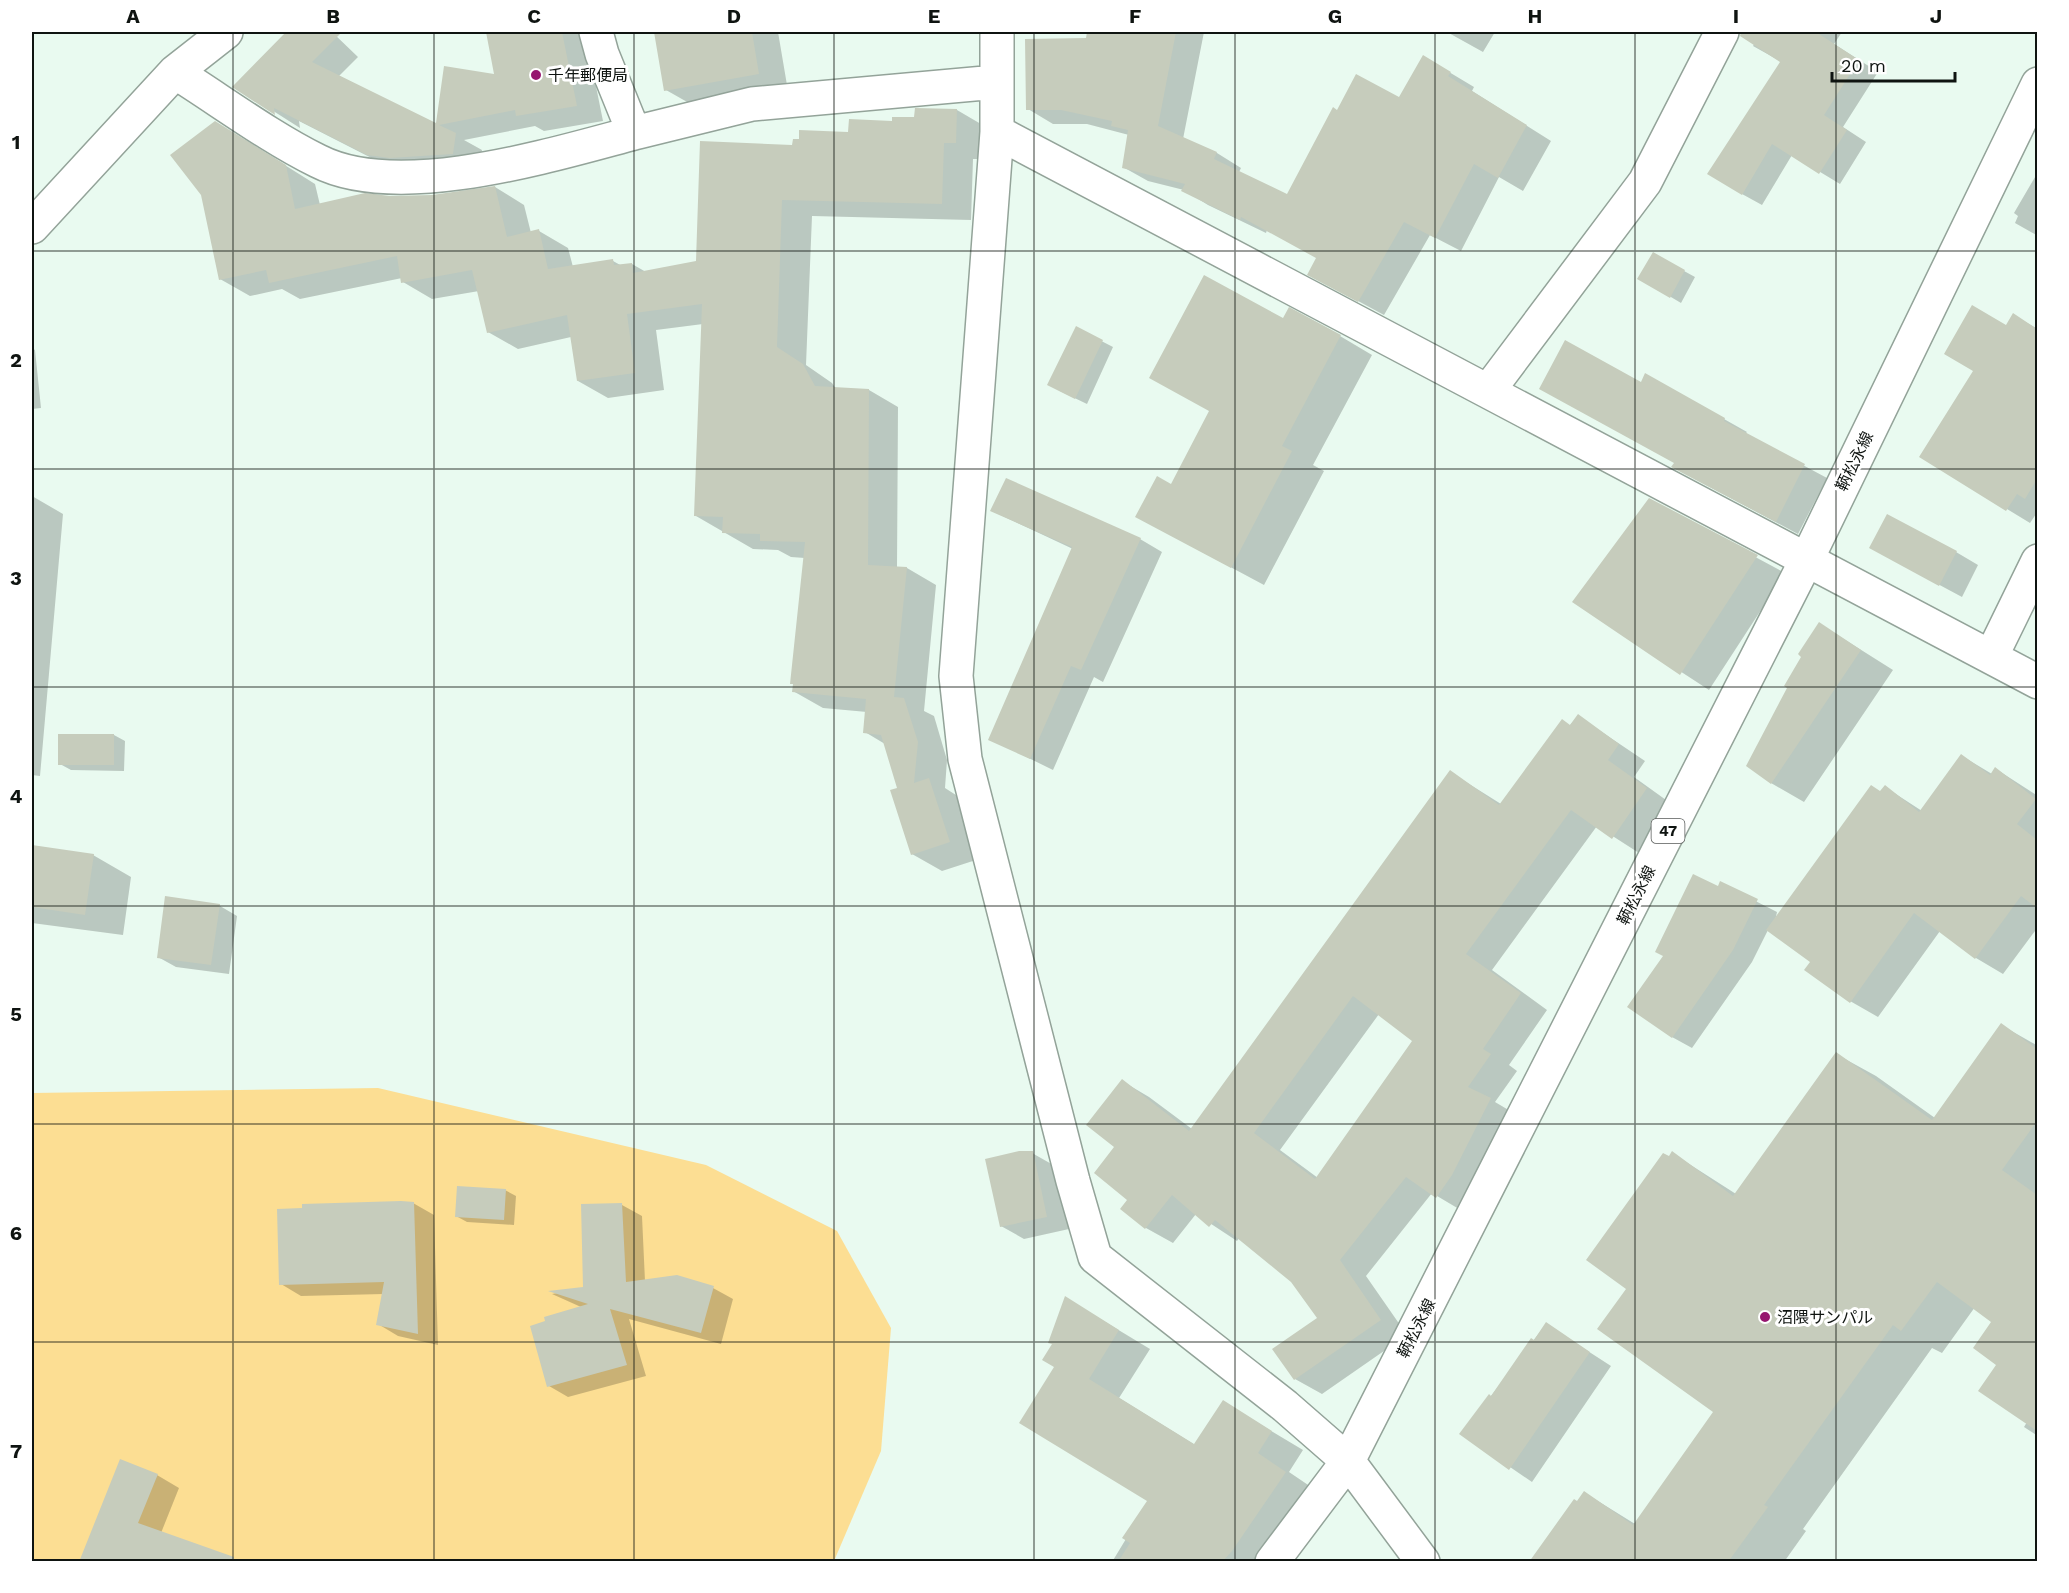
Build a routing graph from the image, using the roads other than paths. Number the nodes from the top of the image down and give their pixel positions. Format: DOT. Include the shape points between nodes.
graph roads {
  1 [pos="226,32"];
  2 [pos="596,32"];
  3 [pos="997,32"];
  4 [pos="1722,32"];
  5 [pos="175,72"];
  6 [pos="996,82"];
  7 [pos="2037,84"];
  8 [pos="997,132"];
  9 [pos="634,133"];
  10 [pos="32,227"];
  11 [pos="1488,391"];
  12 [pos="1807,559"];
  13 [pos="2037,561"];
  14 [pos="1991,657"];
  15 [pos="2037,682"];
  16 [pos="1348,1461"];
  17 [pos="1272,1562"];
  18 [pos="1423,1562"];
  1 -- 5 [label="street"];
  2 -- 9 [label="street"];
  3 -- 6 [label="street"];
  4 -- 11 [label="street" via="1645,182"];
  5 -- 9 [label="street" via="319,162 357,174 423,179 553,154"];
  5 -- 10 [label="street"];
  6 -- 8 [label="street"];
  6 -- 9 [label="street" via="752,104"];
  7 -- 12 [label="street, 鞆松永線 / 47"];
  8 -- 11 [label="street"];
  8 -- 16 [label="street" via="956,676 965,759 1073,1181 1095,1257 1285,1406"];
  11 -- 12 [label="street"];
  12 -- 14 [label="street"];
  12 -- 16 [label="street, 鞆松永線 / 47"];
  13 -- 14 [label="street"];
  14 -- 15 [label="street"];
  16 -- 17 [label="street, 鞆松永線 / 47"];
  16 -- 18 [label="street"];
}
